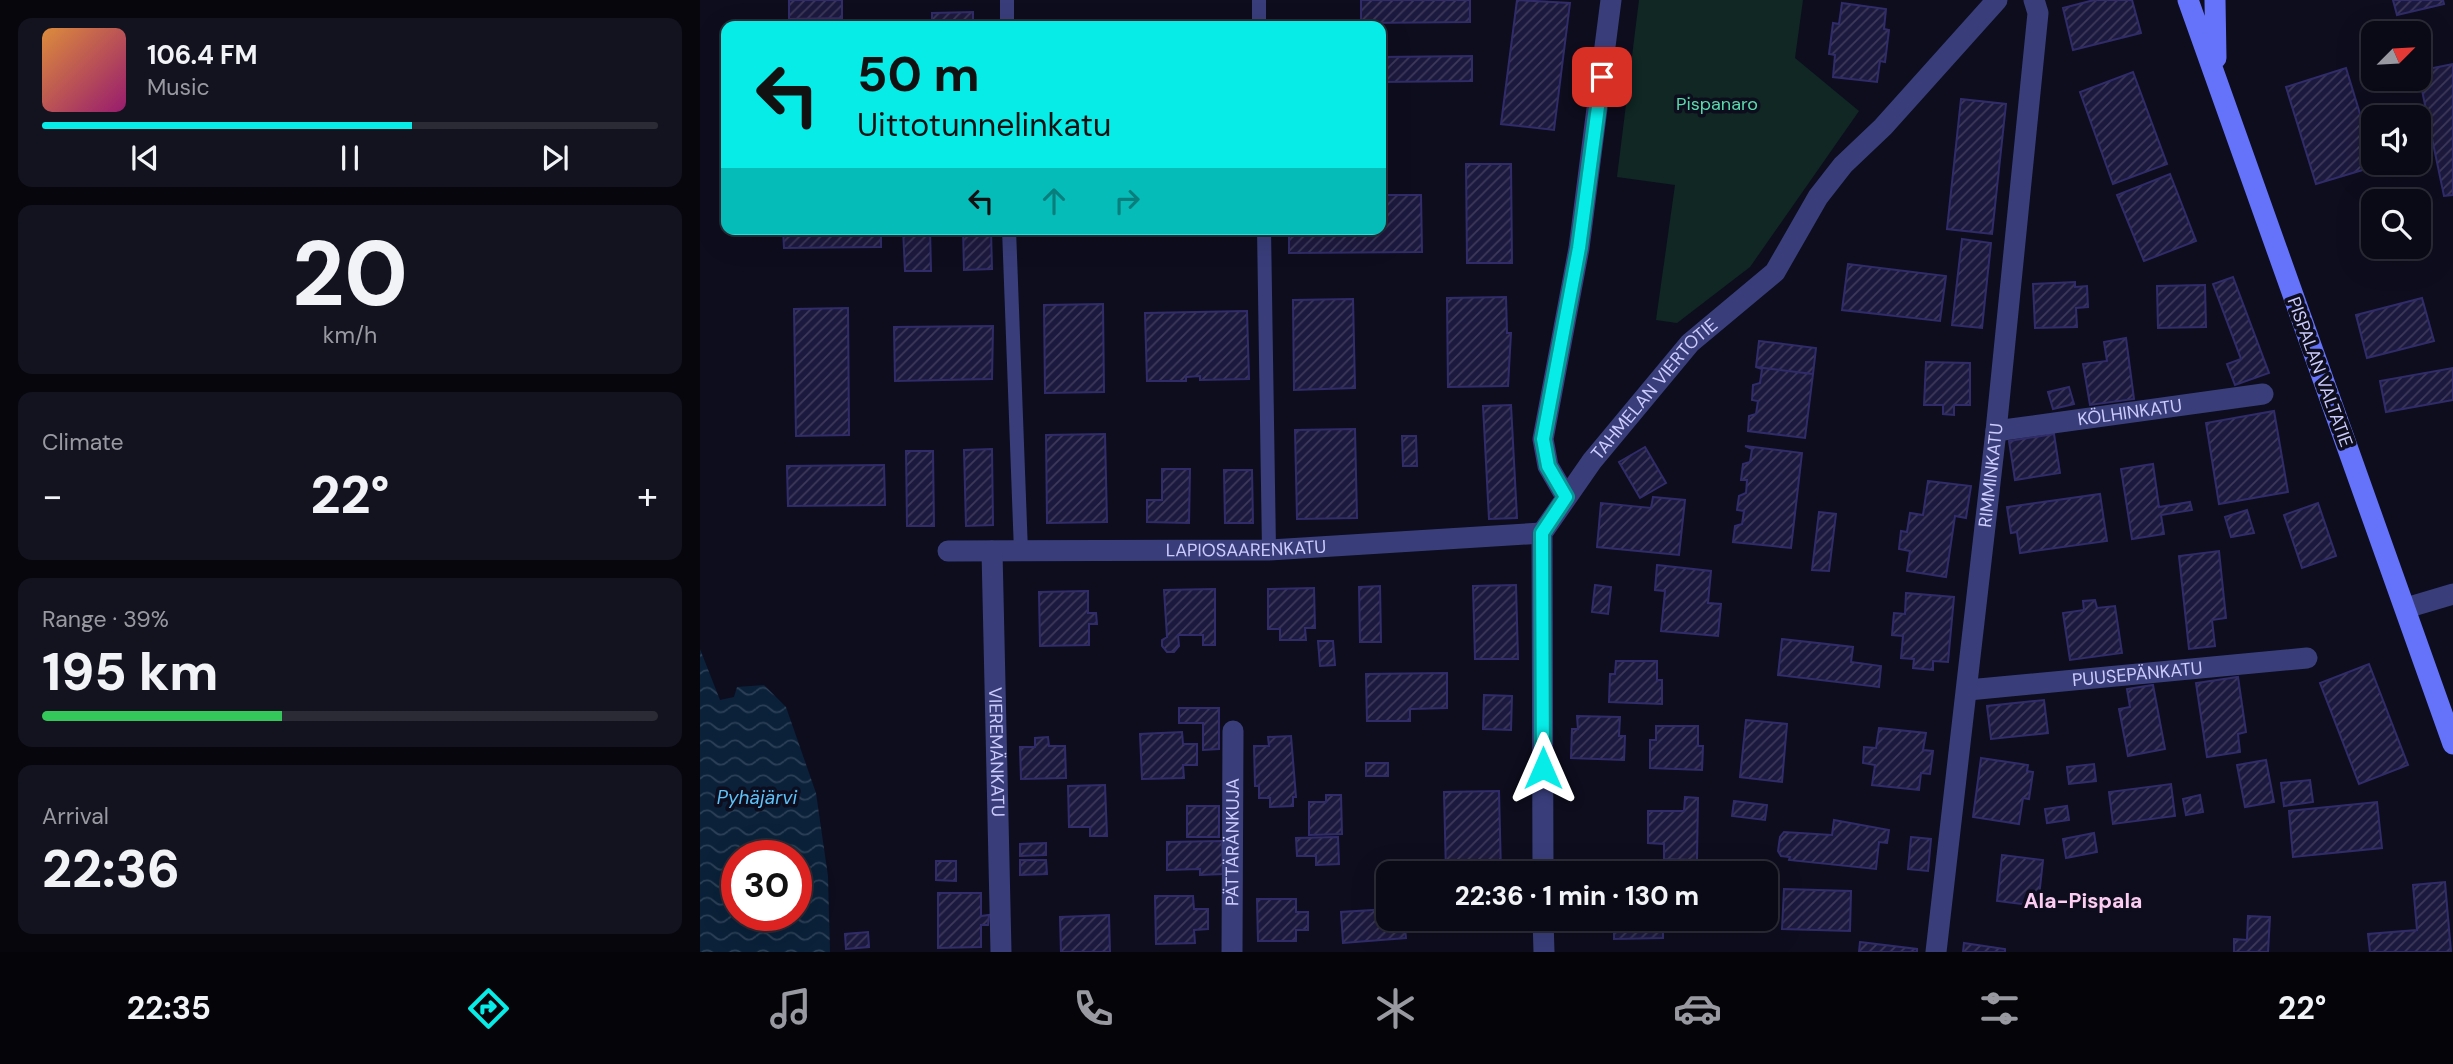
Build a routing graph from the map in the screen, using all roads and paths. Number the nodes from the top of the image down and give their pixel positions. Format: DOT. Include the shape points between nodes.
graph roads {
  1 [pos="1007,0"];
  2 [pos="1259,0"];
  3 [pos="1611,0"];
  4 [pos="1997,0"];
  5 [pos="2034,0"];
  6 [pos="2189,0"];
  7 [pos="2215,0"];
  8 [pos="1007,21"];
  9 [pos="1259,21"];
  10 [pos="2216,75"];
  11 [pos="1009,235"];
  12 [pos="1264,235"];
  13 [pos="2263,394"];
  14 [pos="1996,431"];
  15 [pos="1566,497"];
  16 [pos="1542,533"];
  17 [pos="1269,550"];
  18 [pos="948,551"];
  19 [pos="992,551"];
  20 [pos="1021,552"];
  21 [pos="2453,594"];
  22 [pos="2406,608"];
  23 [pos="2307,659"];
  24 [pos="1968,690"];
  25 [pos="1233,731"];
  26 [pos="2453,744"];
  27 [pos="1543,861"];
  28 [pos="1544,931"];
  29 [pos="1001,952"];
  30 [pos="1232,952"];
  31 [pos="1544,952"];
  32 [pos="1936,952"];
  1 -- 8 [label="lane"];
  2 -- 9 [label="lane"];
  3 -- 15 [label="street" via="1579,248 1543,439 1548,466"];
  4 -- 15 [label="street, TAHMELAN VIERTOTIE" via="1843,165 1818,197 1775,272 1689,343"];
  5 -- 14 [label="street, RIMMINKATU" via="2038,13"];
  6 -- 10 [label="main road, PISPALAN VALTATIE"];
  7 -- 10 [label="main road"];
  10 -- 22 [label="main road, PISPALAN VALTATIE"];
  11 -- 20 [label="lane"];
  12 -- 17 [label="lane"];
  13 -- 14 [label="street, KÖLHINKATU"];
  14 -- 24 [label="street, RIMMINKATU"];
  15 -- 16 [label="street, TAHMELAN VIERTOTIE"];
  16 -- 17 [label="street, LAPIOSAARENKATU"];
  16 -- 27 [label="street"];
  17 -- 20 [label="street, LAPIOSAARENKATU"];
  18 -- 19 [label="street, LAPIOSAARENKATU"];
  19 -- 20 [label="street, LAPIOSAARENKATU"];
  19 -- 29 [label="street, VIEREMÄNKATU"];
  21 -- 22 [label="street"];
  22 -- 26 [label="main road, PISPALAN VALTATIE"];
  23 -- 24 [label="street, PUUSEPÄNKATU"];
  24 -- 32 [label="street, RIMMINKATU"];
  25 -- 30 [label="street, PÄTTÄRÄNKUJA"];
  28 -- 31 [label="street"];
}
